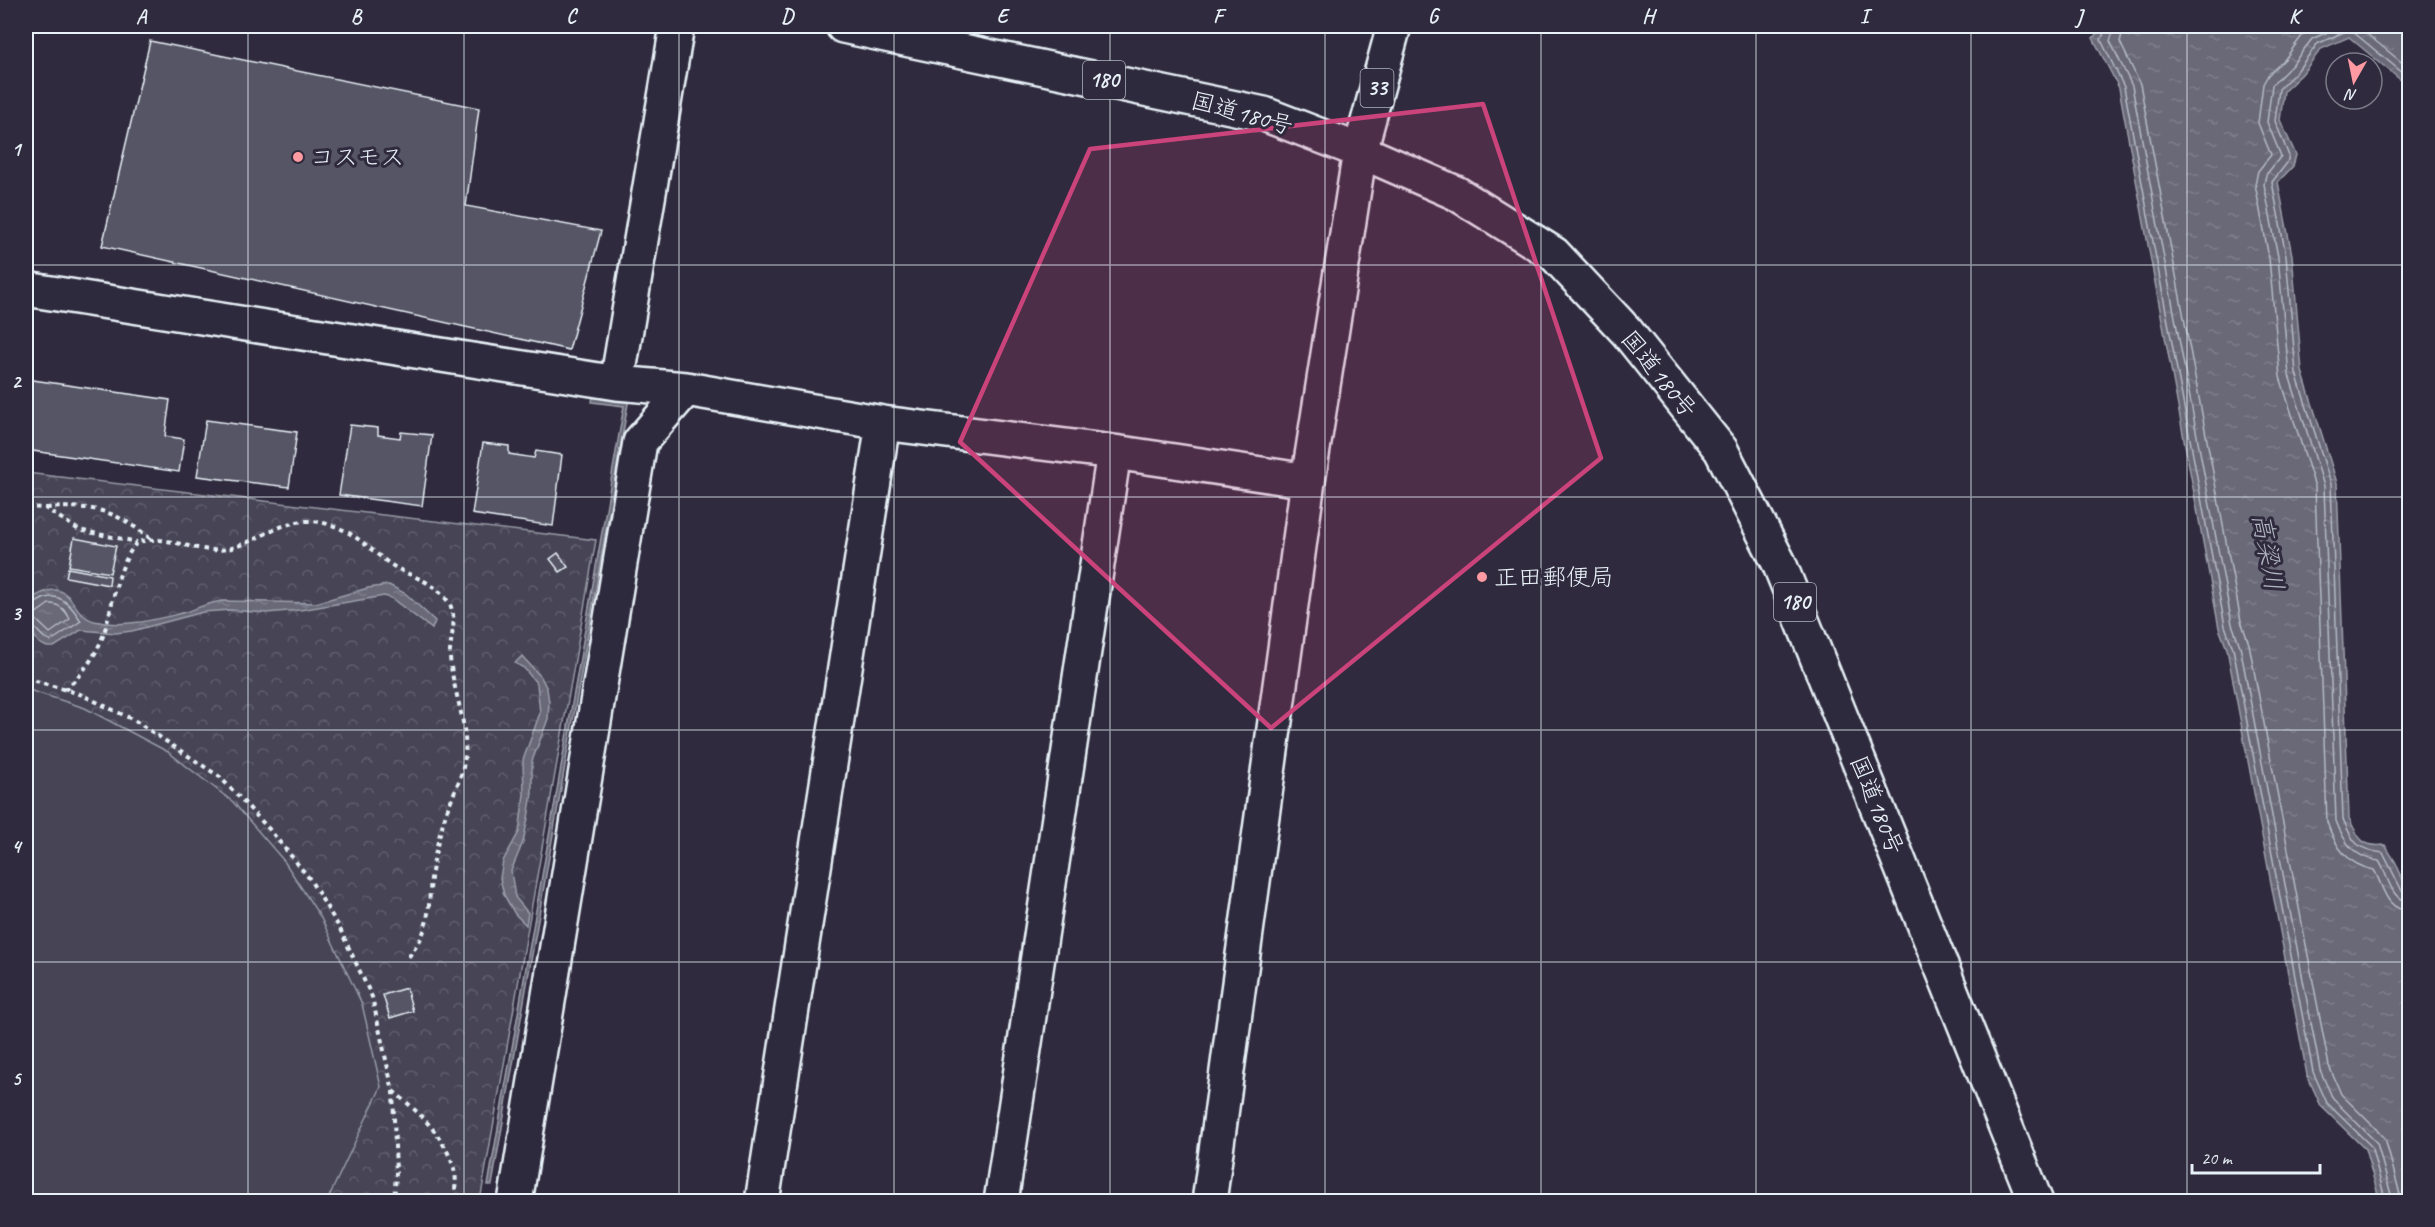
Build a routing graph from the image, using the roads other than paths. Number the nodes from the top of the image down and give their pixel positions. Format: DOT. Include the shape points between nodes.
graph roads {
  1 [pos="677,26"];
  2 [pos="843,26"];
  3 [pos="1394,26"];
  4 [pos="1360,151"];
  5 [pos="26,289"];
  6 [pos="617,383"];
  7 [pos="686,388"];
  8 [pos="883,423"];
  9 [pos="1114,452"];
  10 [pos="1308,481"];
  11 [pos="515,1202"];
  12 [pos="762,1202"];
  13 [pos="1001,1202"];
  14 [pos="1209,1202"];
  15 [pos="2036,1202"];
  1 -- 6 [label="main road"];
  2 -- 4 [label="main road, 国道180号 / 180" via="1264,114"];
  3 -- 4 [label="main road, 33"];
  4 -- 10 [label="main road"];
  4 -- 15 [label="main road, 国道180号 / 180" via="1456,194 1554,254 1627,332 1721,450 1779,563"];
  5 -- 6 [label="main road"];
  6 -- 7 [label="main road"];
  7 -- 8 [label="main road"];
  7 -- 11 [label="main road" via="640,442"];
  8 -- 9 [label="main road"];
  8 -- 12 [label="main road"];
  9 -- 10 [label="main road"];
  9 -- 13 [label="main road"];
  10 -- 14 [label="main road"];
}
